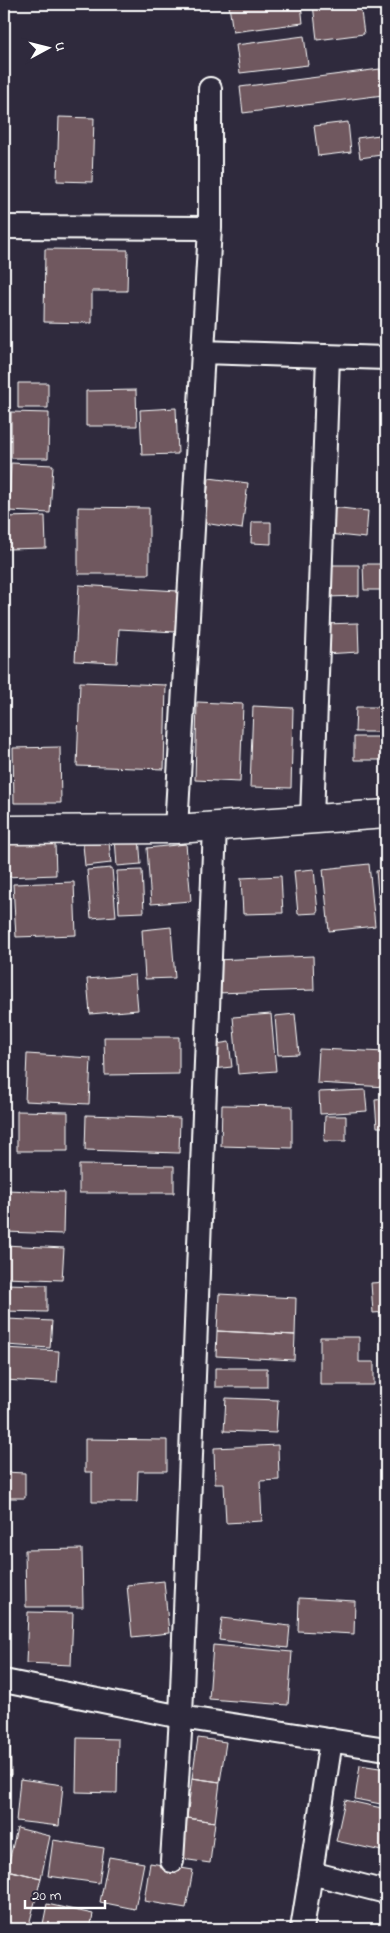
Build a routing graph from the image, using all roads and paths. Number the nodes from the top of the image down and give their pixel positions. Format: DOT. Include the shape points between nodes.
graph roads {
  1 [pos="210,89"];
  2 [pos="4,227"];
  3 [pos="210,228"];
  4 [pos="203,352"];
  5 [pos="328,356"];
  6 [pos="386,358"];
  7 [pos="386,814"];
  8 [pos="312,819"];
  9 [pos="215,826"];
  10 [pos="176,829"];
  11 [pos="4,830"];
  12 [pos="4,1681"];
  13 [pos="181,1718"];
  14 [pos="331,1740"];
  15 [pos="386,1749"];
  16 [pos="172,1861"];
  17 [pos="311,1873"];
  18 [pos="386,1892"];
  19 [pos="302,1929"];
  1 -- 3 [label="street"];
  2 -- 3 [label="street"];
  3 -- 4 [label="street"];
  4 -- 5 [label="street"];
  4 -- 10 [label="street"];
  5 -- 6 [label="street"];
  5 -- 8 [label="street"];
  7 -- 8 [label="street"];
  8 -- 9 [label="street"];
  9 -- 10 [label="street"];
  9 -- 13 [label="street"];
  10 -- 11 [label="street"];
  12 -- 13 [label="street"];
  13 -- 14 [label="street"];
  13 -- 16 [label="street"];
  14 -- 15 [label="street"];
  14 -- 17 [label="street"];
  17 -- 18 [label="street"];
  17 -- 19 [label="street"];
}
